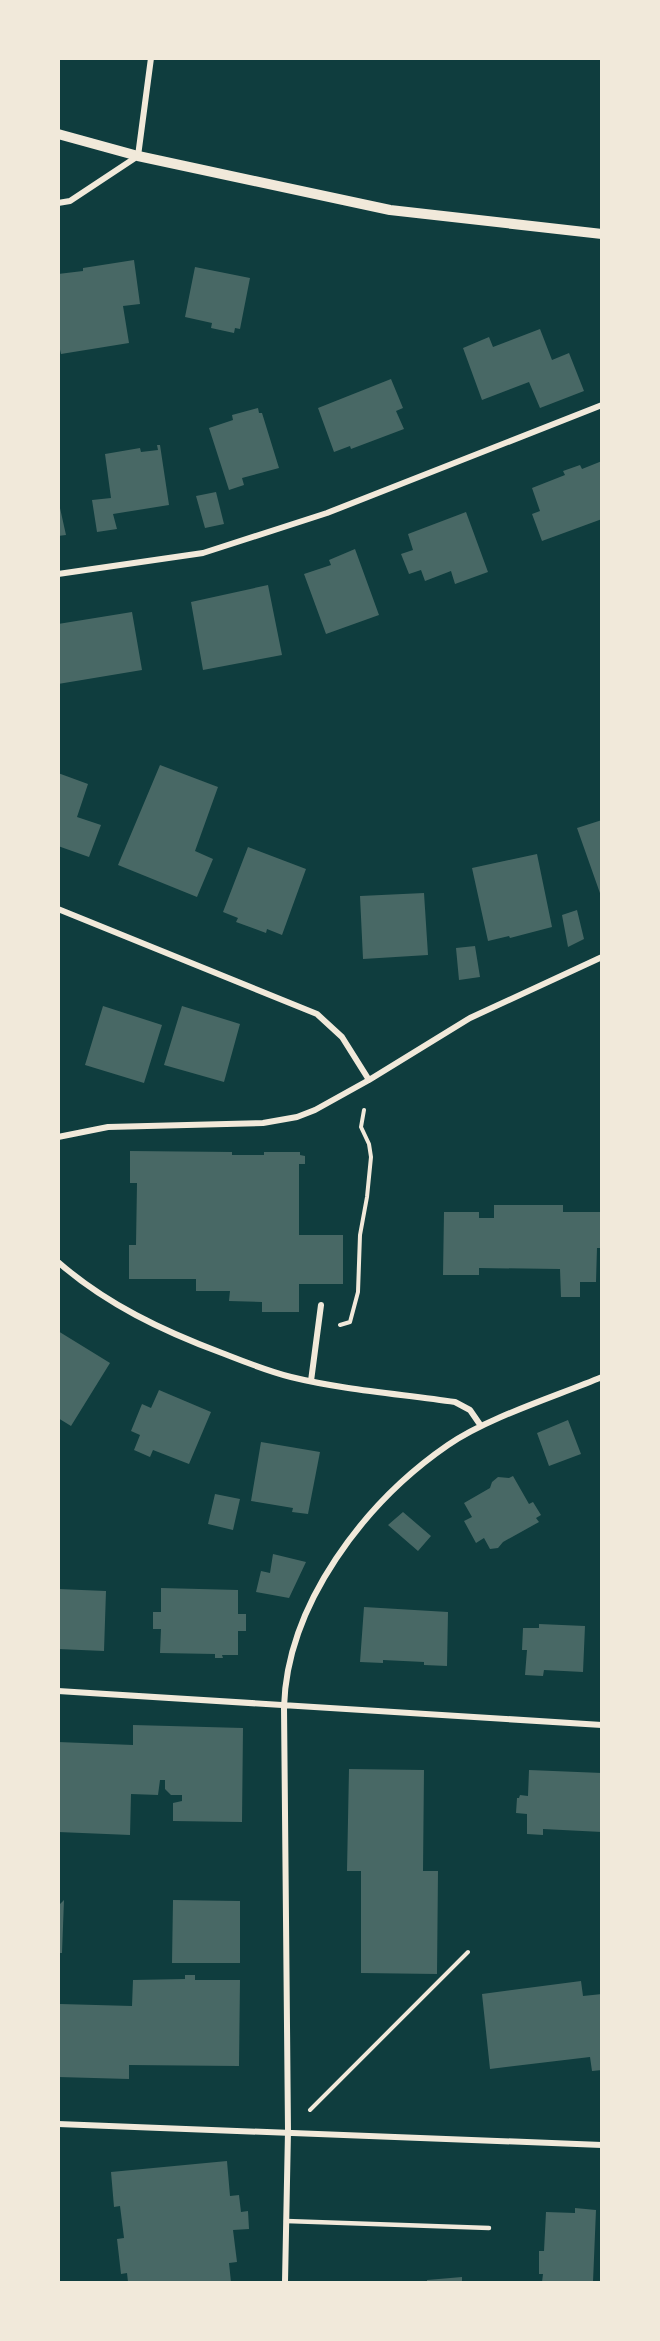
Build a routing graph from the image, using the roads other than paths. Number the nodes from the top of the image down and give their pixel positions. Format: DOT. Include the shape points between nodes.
graph roads {
  1 [pos="151,58"];
  2 [pos="58,134"];
  3 [pos="138,156"];
  4 [pos="58,203"];
  5 [pos="602,234"];
  6 [pos="602,405"];
  7 [pos="58,574"];
  8 [pos="58,909"];
  9 [pos="602,957"];
  10 [pos="369,1080"];
  11 [pos="58,1137"];
  12 [pos="58,1262"];
  13 [pos="321,1305"];
  14 [pos="602,1377"];
  15 [pos="311,1381"];
  16 [pos="481,1426"];
  17 [pos="58,1691"];
  18 [pos="284,1707"];
  19 [pos="602,1725"];
  20 [pos="58,2124"];
  21 [pos="288,2132"];
  22 [pos="602,2145"];
  23 [pos="286,2221"];
  24 [pos="489,2228"];
  25 [pos="285,2283"];
  1 -- 3 [label="street"];
  2 -- 3 [label="street"];
  3 -- 4 [label="street" via="70,201"];
  3 -- 5 [label="street" via="390,210"];
  6 -- 7 [label="street" via="327,513 204,553"];
  8 -- 10 [label="street" via="317,1014 342,1036"];
  9 -- 10 [label="street" via="470,1018"];
  10 -- 11 [label="street" via="315,1110 280,1121 108,1127"];
  12 -- 15 [label="street" via="131,1313 170,1332 264,1369"];
  13 -- 15 [label="street"];
  14 -- 16 [label="street"];
  15 -- 16 [label="street" via="454,1402 470,1410"];
  16 -- 18 [label="street" via="415,1471 365,1519 346,1545 319,1589 298,1635 286,1671"];
  17 -- 18 [label="street"];
  18 -- 19 [label="street"];
  18 -- 21 [label="street"];
  20 -- 21 [label="street"];
  21 -- 22 [label="street"];
  21 -- 23 [label="street"];
  23 -- 24 [label="lane"];
  23 -- 25 [label="street"];
}
